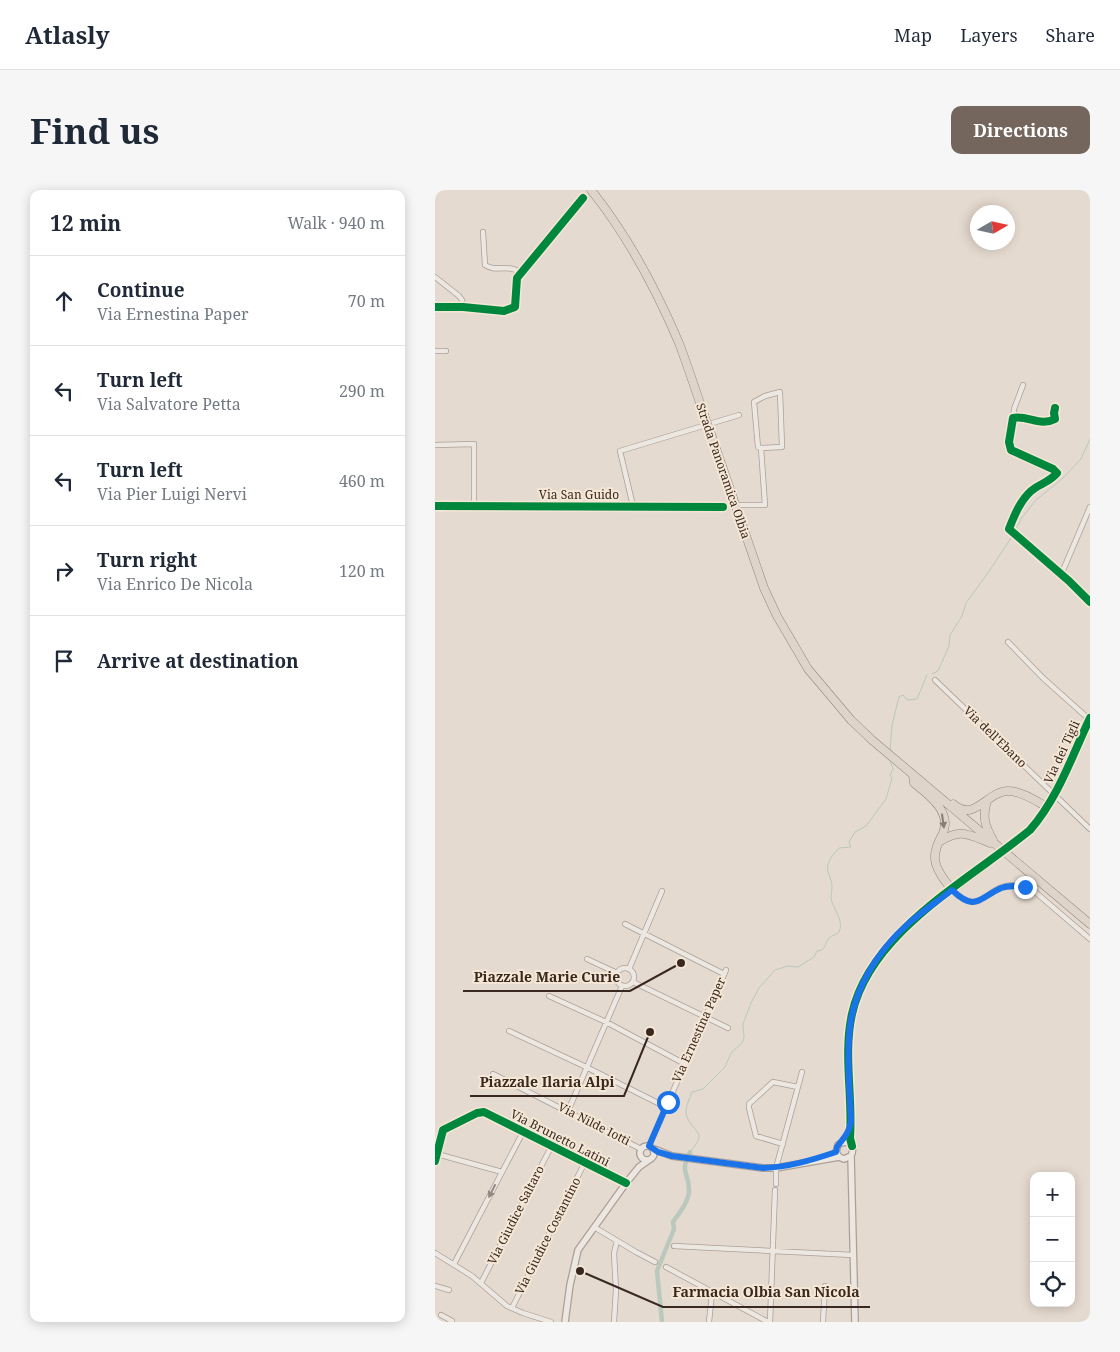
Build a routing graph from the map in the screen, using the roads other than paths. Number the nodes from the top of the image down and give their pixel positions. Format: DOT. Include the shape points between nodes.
graph roads {
  1 [pos="591,190"];
  2 [pos="583,198"];
  3 [pos="483,232"];
  4 [pos="521,273"];
  5 [pos="435,277"];
  6 [pos="435,307"];
  7 [pos="463,307"];
  8 [pos="435,350"];
  9 [pos="446,351"];
  10 [pos="1023,385"];
  11 [pos="1055,408"];
  12 [pos="739,414"];
  13 [pos="1013,418"];
  14 [pos="435,444"];
  15 [pos="761,448"];
  16 [pos="736,505"];
  17 [pos="435,506"];
  18 [pos="474,506"];
  19 [pos="633,506"];
  20 [pos="723,507"];
  21 [pos="1090,507"];
  22 [pos="1061,575"];
  23 [pos="1090,602"];
  24 [pos="1008,642"];
  25 [pos="935,680"];
  26 [pos="1090,719"];
  27 [pos="912,774"];
  28 [pos="921,781"];
  29 [pos="1055,795"];
  30 [pos="987,801"];
  31 [pos="1047,807"];
  32 [pos="1090,829"];
  33 [pos="939,842"];
  34 [pos="996,846"];
  35 [pos="952,890"];
  36 [pos="662,891"];
  37 [pos="625,924"];
  38 [pos="1090,924"];
  39 [pos="644,932"];
  40 [pos="1090,939"];
  41 [pos="587,960"];
  42 [pos="629,969"];
  43 [pos="617,973"];
  44 [pos="633,982"];
  45 [pos="622,986"];
  46 [pos="549,996"];
  47 [pos="705,1017"];
  48 [pos="606,1022"];
  49 [pos="728,1028"];
  50 [pos="509,1031"];
  51 [pos="685,1064"];
  52 [pos="587,1067"];
  53 [pos="802,1072"];
  54 [pos="493,1074"];
  55 [pos="798,1088"];
  56 [pos="666,1107"];
  57 [pos="568,1111"];
  58 [pos="851,1122"];
  59 [pos="523,1132"];
  60 [pos="843,1142"];
  61 [pos="783,1144"];
  62 [pos="852,1146"];
  63 [pos="551,1147"];
  64 [pos="651,1147"];
  65 [pos="641,1152"];
  66 [pos="437,1154"];
  67 [pos="838,1154"];
  68 [pos="672,1156"];
  69 [pos="849,1157"];
  70 [pos="650,1159"];
  71 [pos="435,1161"];
  72 [pos="584,1164"];
  73 [pos="639,1167"];
  74 [pos="777,1168"];
  75 [pos="502,1172"];
  76 [pos="626,1183"];
  77 [pos="594,1227"];
  78 [pos="617,1241"];
  79 [pos="675,1246"];
  80 [pos="773,1251"];
  81 [pos="435,1253"];
  82 [pos="853,1255"];
  83 [pos="655,1262"];
  84 [pos="454,1264"];
  85 [pos="666,1267"];
  86 [pos="481,1283"];
  87 [pos="435,1286"];
  88 [pos="825,1286"];
  89 [pos="449,1290"];
  90 [pos="712,1293"];
  91 [pos="512,1308"];
  92 [pos="441,1315"];
  93 [pos="452,1321"];
  94 [pos="551,1322"];
  95 [pos="565,1322"];
  96 [pos="614,1322"];
  97 [pos="709,1322"];
  98 [pos="769,1322"];
  99 [pos="823,1322"];
  100 [pos="855,1322"];
  1 -- 16 [label="highway, Strada Panoramica Olbia, bridge" via="633,252 680,345"];
  2 -- 4 [label="street"];
  3 -- 4 [label="street" via="485,265 510,267"];
  4 -- 7 [label="street" via="517,278 515,307 504,311"];
  5 -- 7 [label="street" via="459,296"];
  6 -- 7 [label="street"];
  8 -- 9 [label="street"];
  10 -- 13 [label="street"];
  11 -- 13 [label="street" via="1055,419 1050,422"];
  12 -- 19 [label="street" via="620,451"];
  13 -- 22 [label="street" via="1011,450 1057,473 1030,492 1009,530"];
  14 -- 18 [label="street" via="474,444"];
  15 -- 15 [label="street" via="782,448 780,392 754,402 758,448"];
  15 -- 16 [label="street" via="765,505"];
  16 -- 27 [label="highway, Strada Panoramica Olbia" via="764,588 808,668 851,720"];
  17 -- 18 [label="street, Via San Guido"];
  18 -- 19 [label="street, Via San Guido"];
  19 -- 20 [label="street, Via San Guido"];
  21 -- 22 [label="street"];
  22 -- 23 [label="street"];
  24 -- 26 [label="street"];
  25 -- 29 [label="street, Via dell'Ebano"];
  26 -- 29 [label="street, Via dei Tigli"];
  27 -- 28 [label="highway"];
  27 -- 33 [label="highway, one-way" via="914,783 931,796 945,820"];
  28 -- 30 [label="highway" via="931,785 956,807 975,809"];
  28 -- 34 [label="highway"];
  29 -- 31 [label="street, Via dei Tigli"];
  29 -- 32 [label="street, Via dell'Ebano"];
  30 -- 31 [label="highway" via="993,795 1018,792"];
  30 -- 34 [label="highway" via="984,821"];
  31 -- 35 [label="street, Via dei Tigli, bridge" via="1030,830"];
  33 -- 34 [label="highway" via="949,835 967,833"];
  33 -- 35 [label="highway" via="935,851 937,865"];
  34 -- 38 [label="highway"];
  35 -- 40 [label="street" via="961,900 974,902 1011,885 1025,887"];
  35 -- 58 [label="street, Via dei Tigli" via="908,924 869,970 860,988 849,1038"];
  36 -- 39 [label="street"];
  37 -- 39 [label="street"];
  39 -- 42 [label="street"];
  39 -- 47 [label="street, Via Ernestina Paper" via="725,972"];
  41 -- 43 [label="street"];
  42 -- 43 [label="street" via="621,969"];
  42 -- 44 [label="street"];
  43 -- 45 [label="street" via="616,980"];
  44 -- 45 [label="street"];
  44 -- 47 [label="street"];
  45 -- 48 [label="street"];
  46 -- 48 [label="street"];
  47 -- 49 [label="street"];
  47 -- 51 [label="street, Via Ernestina Paper"];
  48 -- 51 [label="street"];
  48 -- 52 [label="street"];
  50 -- 52 [label="street"];
  51 -- 56 [label="street, Via Ernestina Paper"];
  52 -- 56 [label="street"];
  52 -- 57 [label="street"];
  53 -- 55 [label="street"];
  54 -- 57 [label="street, Via Nilde Iotti"];
  55 -- 61 [label="street"];
  55 -- 61 [label="street" via="773,1082 749,1104 756,1136"];
  56 -- 64 [label="street, Via Ernestina Paper"];
  57 -- 65 [label="street, Via Nilde Iotti"];
  58 -- 60 [label="street"];
  58 -- 62 [label="street, Via dei Tigli"];
  59 -- 63 [label="street, Via Brunetto Latini"];
  59 -- 66 [label="street, Via Brunetto Latini" via="484,1112 477,1113 443,1130"];
  59 -- 75 [label="street"];
  60 -- 62 [label="street"];
  60 -- 67 [label="street" via="838,1145"];
  61 -- 74 [label="street"];
  62 -- 69 [label="street"];
  63 -- 72 [label="street, Via Brunetto Latini"];
  63 -- 86 [label="street, Via Giudice Saltaro"];
  64 -- 65 [label="street" via="645,1146"];
  64 -- 68 [label="street"];
  64 -- 70 [label="street" via="654,1154"];
  65 -- 70 [label="street" via="643,1159"];
  65 -- 73 [label="street"];
  66 -- 71 [label="street"];
  66 -- 75 [label="street"];
  67 -- 69 [label="street"];
  67 -- 74 [label="street"];
  68 -- 70 [label="street"];
  68 -- 74 [label="street"];
  69 -- 82 [label="street" via="853,1177"];
  70 -- 73 [label="street"];
  72 -- 76 [label="street, Via Brunetto Latini"];
  72 -- 91 [label="street, Via Giudice Costantino"];
  73 -- 76 [label="street"];
  74 -- 80 [label="street"];
  75 -- 84 [label="street, one-way"];
  76 -- 77 [label="street"];
  77 -- 78 [label="street"];
  77 -- 95 [label="street" via="578,1250"];
  78 -- 83 [label="street"];
  78 -- 96 [label="street" via="614,1253"];
  79 -- 80 [label="street"];
  80 -- 82 [label="street"];
  80 -- 98 [label="street"];
  81 -- 84 [label="street"];
  82 -- 100 [label="street"];
  84 -- 86 [label="street"];
  85 -- 90 [label="street"];
  86 -- 91 [label="street"];
  87 -- 89 [label="street"];
  88 -- 99 [label="street"];
  90 -- 97 [label="street"];
  90 -- 98 [label="street"];
  91 -- 94 [label="street"];
  92 -- 93 [label="street"];
}
